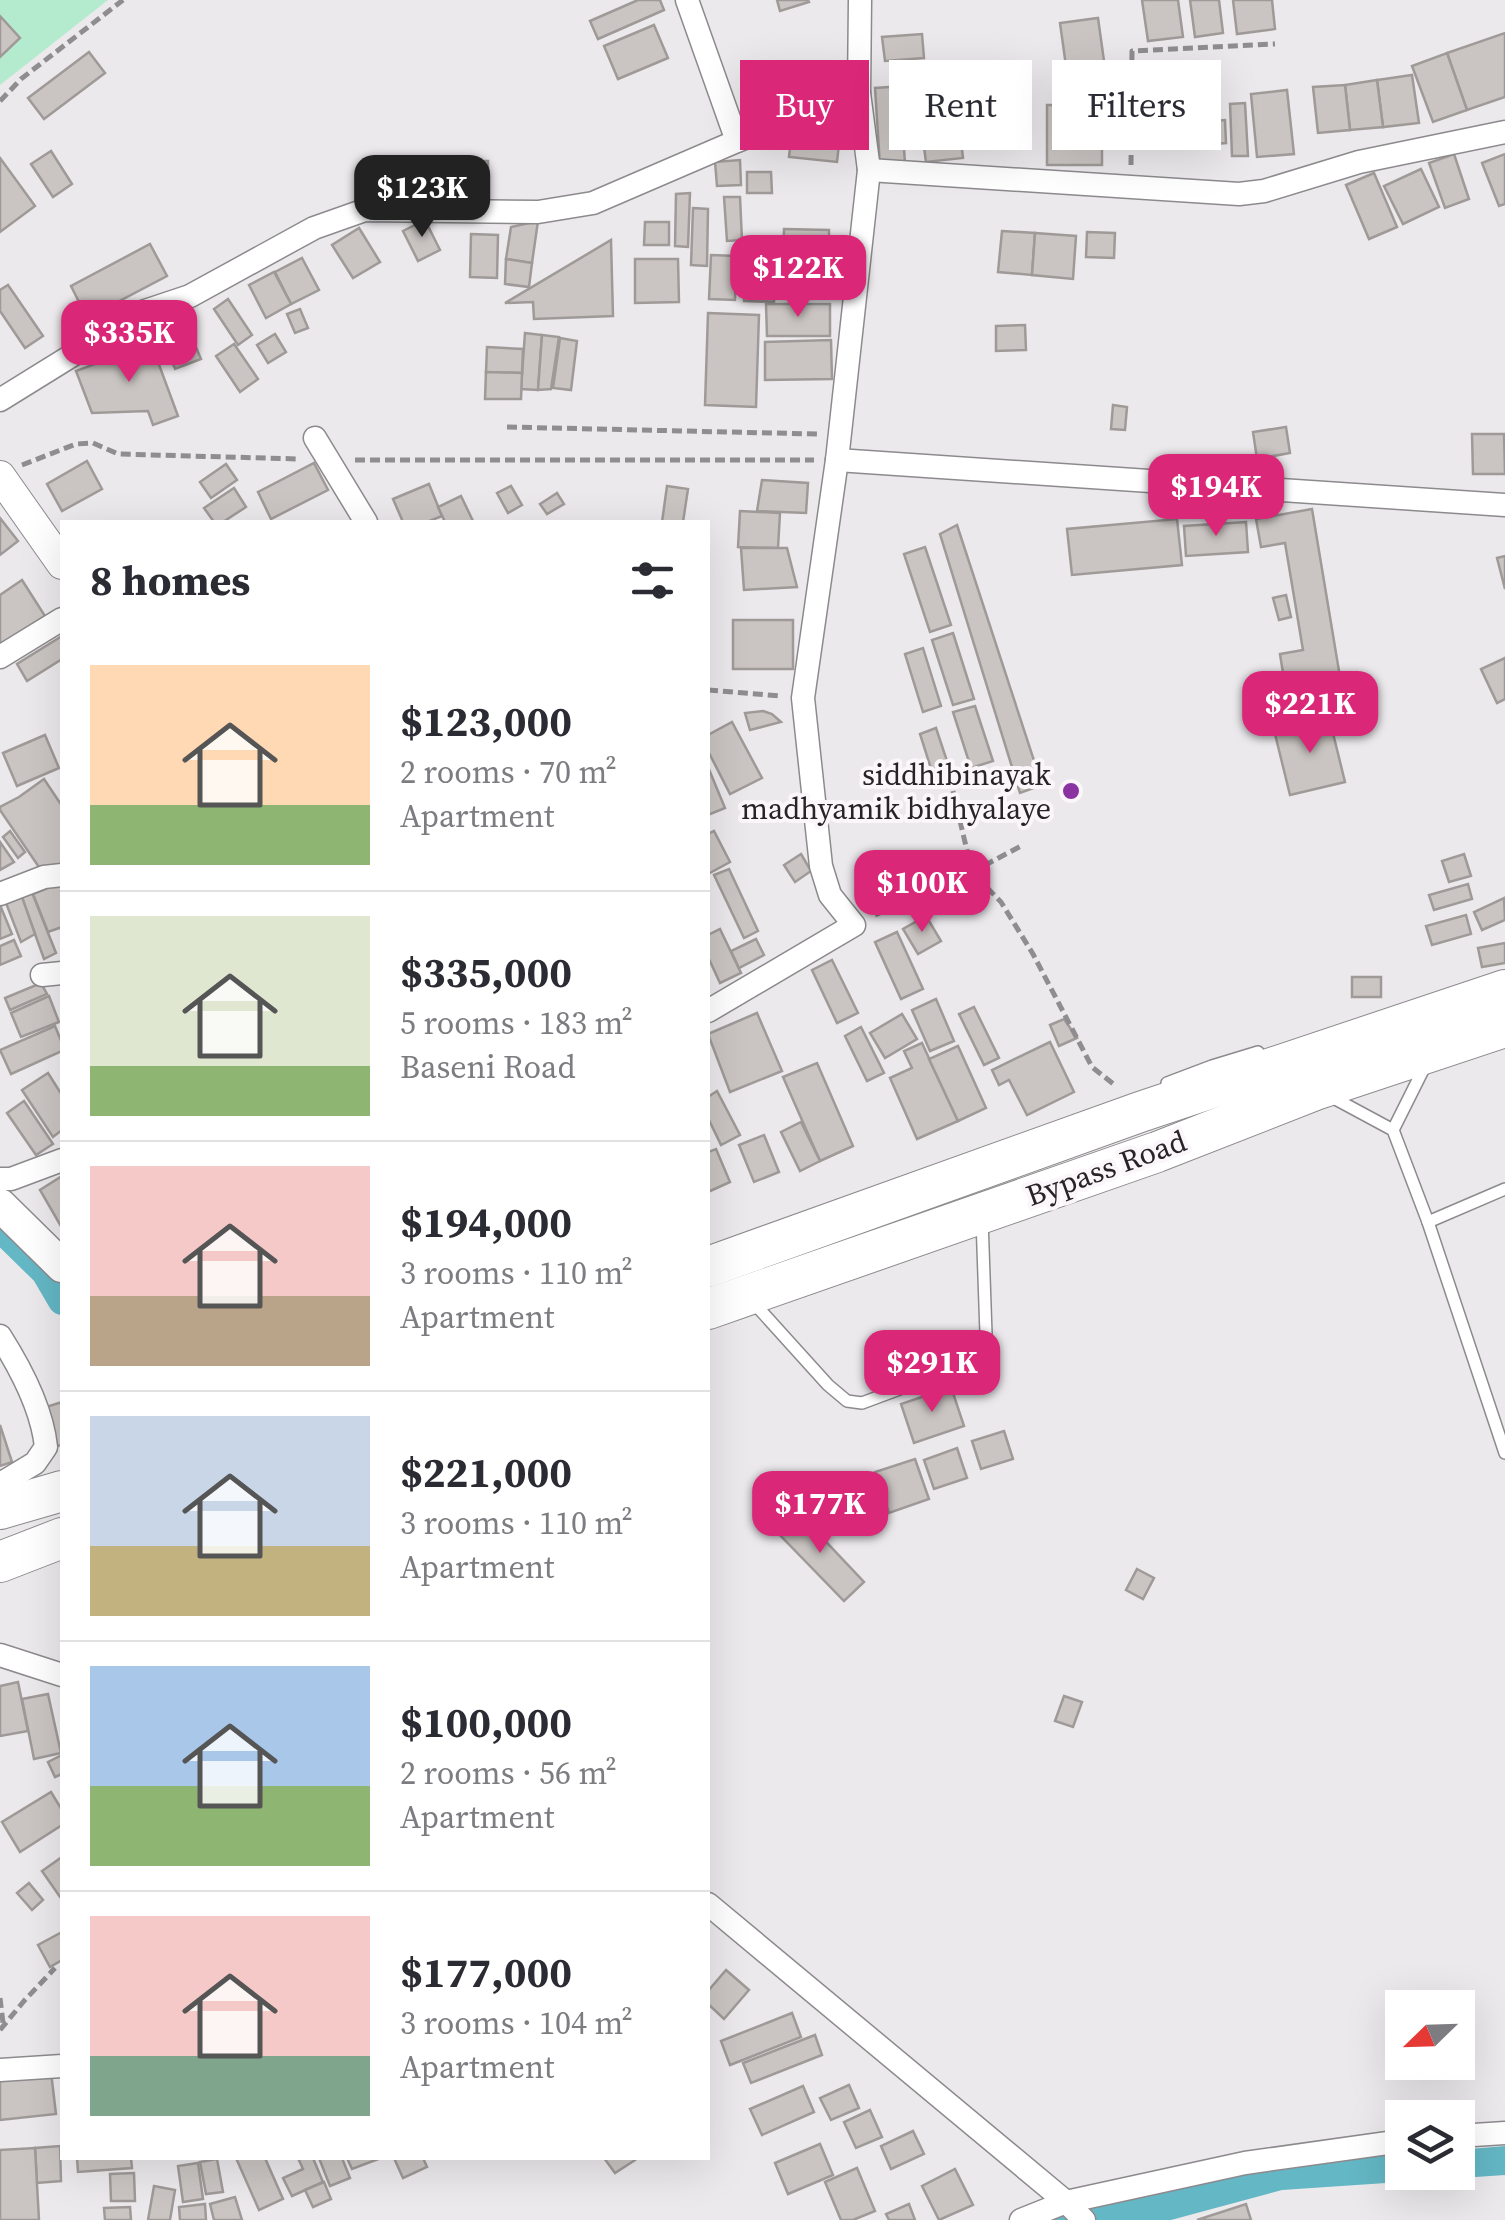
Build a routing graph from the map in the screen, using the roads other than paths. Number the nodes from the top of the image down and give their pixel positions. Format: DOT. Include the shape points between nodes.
graph roads {
  1 [pos="687,0"];
  2 [pos="860,0"];
  3 [pos="859,60"];
  4 [pos="1505,132"];
  5 [pos="740,140"];
  6 [pos="737,141"];
  7 [pos="867,150"];
  8 [pos="870,170"];
  9 [pos="0,400"];
  10 [pos="315,438"];
  11 [pos="838,460"];
  12 [pos="9,471"];
  13 [pos="1505,506"];
  14 [pos="365,520"];
  15 [pos="60,560"];
  16 [pos="60,619"];
  17 [pos="0,656"];
  18 [pos="60,874"];
  19 [pos="0,894"];
  20 [pos="1505,990"];
  21 [pos="710,1010"];
  22 [pos="1505,1027"];
  23 [pos="1267,1050"];
  24 [pos="1428,1053"];
  25 [pos="1318,1089"];
  26 [pos="1130,1096"];
  27 [pos="1393,1130"];
  28 [pos="60,1161"];
  29 [pos="0,1179"];
  30 [pos="1505,1189"];
  31 [pos="0,1205"];
  32 [pos="982,1213"];
  33 [pos="1428,1222"];
  34 [pos="60,1264"];
  35 [pos="710,1266"];
  36 [pos="746,1295"];
  37 [pos="710,1308"];
  38 [pos="0,1336"];
  39 [pos="1505,1453"];
  40 [pos="0,1484"];
  41 [pos="60,1493"];
  42 [pos="0,1510"];
  43 [pos="60,1539"];
  44 [pos="0,1562"];
  45 [pos="0,1655"];
  46 [pos="60,1674"];
  47 [pos="710,1906"];
  48 [pos="60,2066"];
  49 [pos="0,2070"];
  50 [pos="1505,2133"];
  51 [pos="1475,2135"];
  52 [pos="1385,2143"];
  53 [pos="1066,2202"];
  54 [pos="1021,2220"];
  55 [pos="1084,2220"];
  1 -- 6 [label="street"];
  2 -- 3 [label="street"];
  4 -- 8 [label="street" via="1240,194"];
  5 -- 6 [label="street"];
  6 -- 9 [label="street" via="593,203 538,212 365,210 314,228 190,296 142,312"];
  7 -- 8 [label="street"];
  8 -- 11 [label="street"];
  10 -- 14 [label="street"];
  11 -- 13 [label="street"];
  11 -- 21 [label="street" via="802,698 821,866 830,895 854,925"];
  12 -- 15 [label="street"];
  16 -- 17 [label="street"];
  18 -- 19 [label="street"];
  20 -- 35 [label="highway, Bypass Road"];
  22 -- 24 [label="highway, Bypass Road"];
  23 -- 26 [label="lane"];
  24 -- 25 [label="highway, Bypass Road"];
  24 -- 27 [label="lane"];
  25 -- 27 [label="lane"];
  25 -- 32 [label="highway, Bypass Road"];
  27 -- 33 [label="lane"];
  28 -- 29 [label="street"];
  30 -- 33 [label="lane"];
  31 -- 34 [label="main road"];
  32 -- 36 [label="highway, Bypass Road"];
  32 -- 36 [label="lane" via="983,1348 972,1362 862,1402 846,1401 828,1385"];
  33 -- 39 [label="lane"];
  36 -- 37 [label="highway, Bypass Road"];
  38 -- 40 [label="street" via="19,1366 46,1447 35,1463"];
  41 -- 42 [label="highway"];
  43 -- 44 [label="highway"];
  45 -- 46 [label="street"];
  47 -- 53 [label="street"];
  48 -- 49 [label="street"];
  50 -- 51 [label="street"];
  52 -- 53 [label="street" via="1245,2163"];
  53 -- 54 [label="street"];
  53 -- 55 [label="street"];
}
